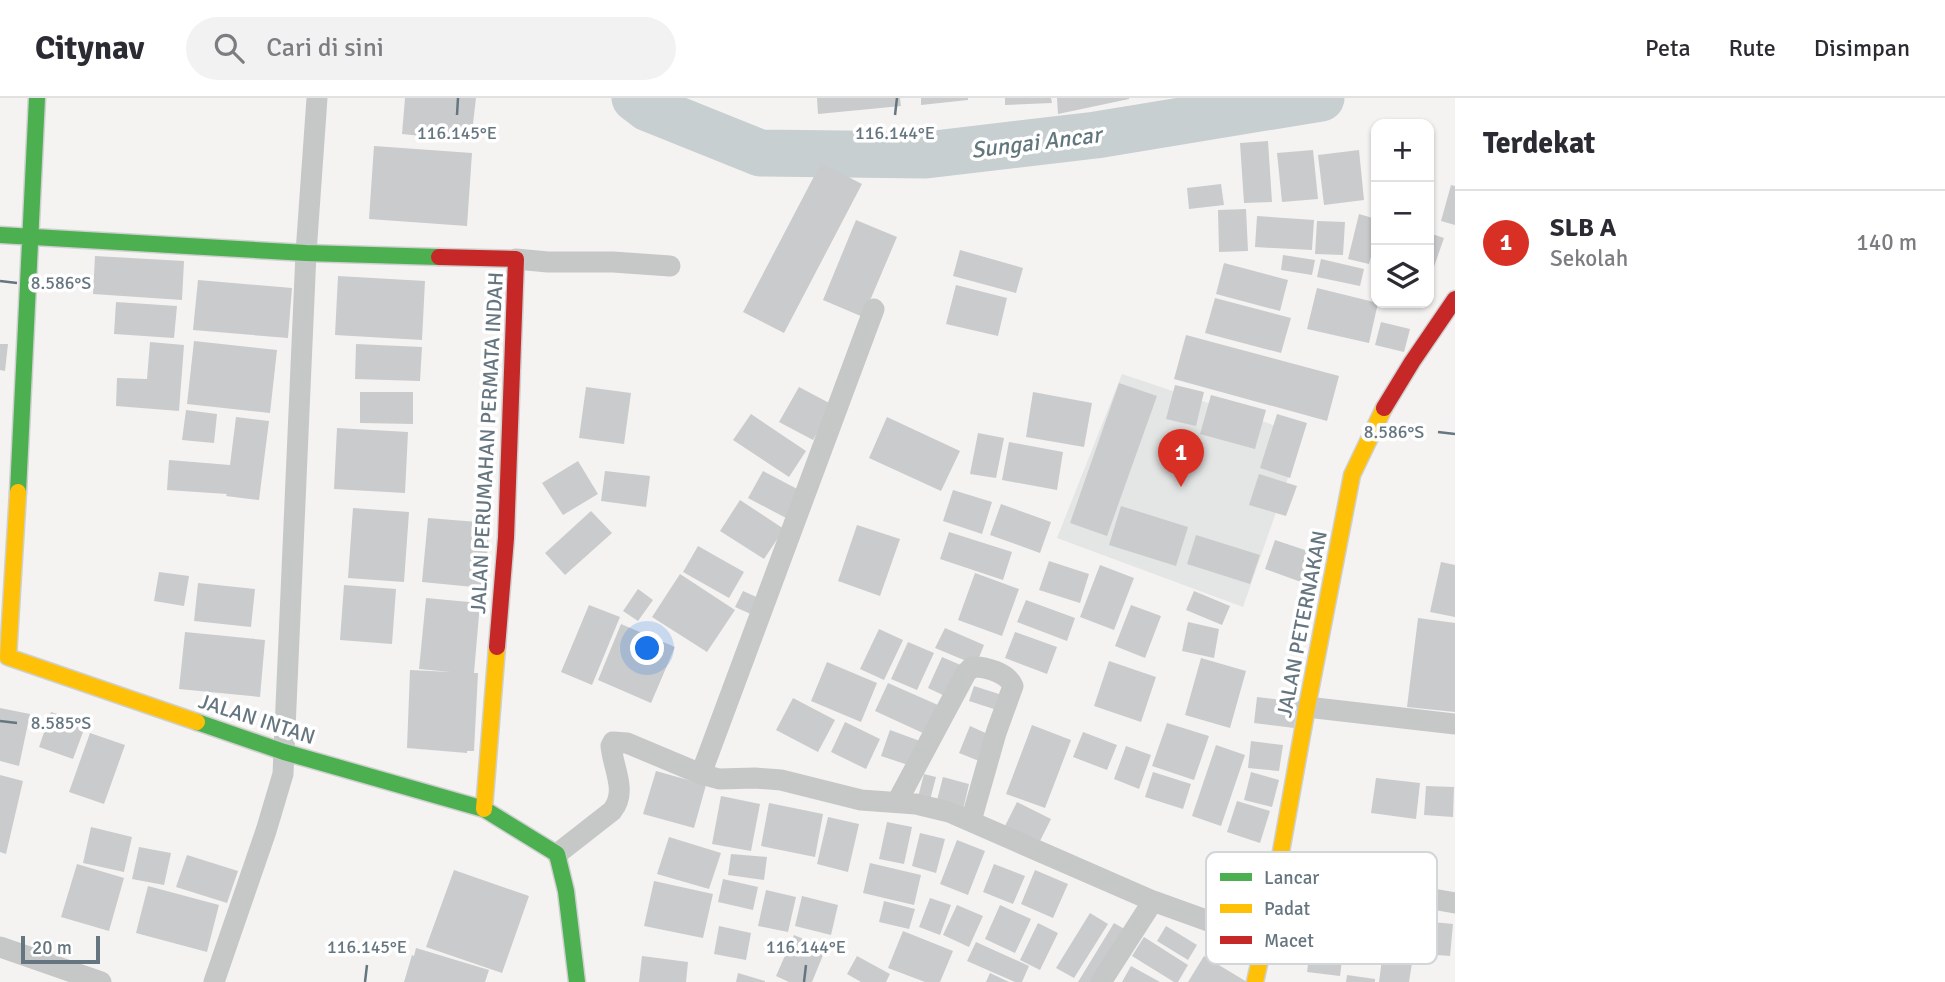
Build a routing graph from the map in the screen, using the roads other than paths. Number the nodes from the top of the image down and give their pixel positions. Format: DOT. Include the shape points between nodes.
graph roads {
  1 [pos="37,98"];
  2 [pos="317,98"];
  3 [pos="0,235"];
  4 [pos="31,237"];
  5 [pos="306,253"];
  6 [pos="516,259"];
  7 [pos="670,266"];
  8 [pos="1455,299"];
  9 [pos="874,309"];
  10 [pos="9,657"];
  11 [pos="1307,707"];
  12 [pos="1455,724"];
  13 [pos="285,752"];
  14 [pos="701,774"];
  15 [pos="897,802"];
  16 [pos="484,809"];
  17 [pos="971,821"];
  18 [pos="1281,852"];
  19 [pos="557,854"];
  20 [pos="1437,900"];
  21 [pos="1153,901"];
  22 [pos="1455,903"];
  23 [pos="1206,920"];
  24 [pos="0,947"];
  25 [pos="1259,964"];
  26 [pos="101,982"];
  27 [pos="214,982"];
  28 [pos="577,982"];
  29 [pos="1101,982"];
  30 [pos="1255,982"];
  1 -- 4 [label="street"];
  2 -- 5 [label="street"];
  3 -- 4 [label="street, JALAN PERUMAHAN PERMATA INDAH"];
  4 -- 5 [label="street, JALAN PERUMAHAN PERMATA INDAH"];
  4 -- 10 [label="street"];
  5 -- 6 [label="street, JALAN PERUMAHAN PERMATA INDAH"];
  5 -- 13 [label="street"];
  6 -- 7 [label="street"];
  6 -- 16 [label="street, JALAN PERUMAHAN PERMATA INDAH" via="506,538"];
  8 -- 11 [label="street, JALAN PETERNAKAN" via="1394,391 1352,475"];
  9 -- 14 [label="street"];
  10 -- 13 [label="street, JALAN INTAN"];
  11 -- 12 [label="street"];
  11 -- 18 [label="street, JALAN PETERNAKAN"];
  13 -- 16 [label="street, JALAN INTAN"];
  13 -- 27 [label="street" via="266,831"];
  14 -- 15 [label="street" via="726,780 781,780 861,800"];
  14 -- 19 [label="street" via="627,743 613,742 618,803"];
  15 -- 17 [label="street" via="933,807"];
  15 -- 17 [label="street" via="966,673 981,667 1008,678 1013,686"];
  16 -- 19 [label="street, JALAN INTAN"];
  17 -- 21 [label="street"];
  19 -- 28 [label="street"];
  20 -- 22 [label="street"];
  21 -- 23 [label="street"];
  21 -- 29 [label="street"];
  24 -- 26 [label="street"];
  25 -- 30 [label="street, JALAN PETERNAKAN"];
}
